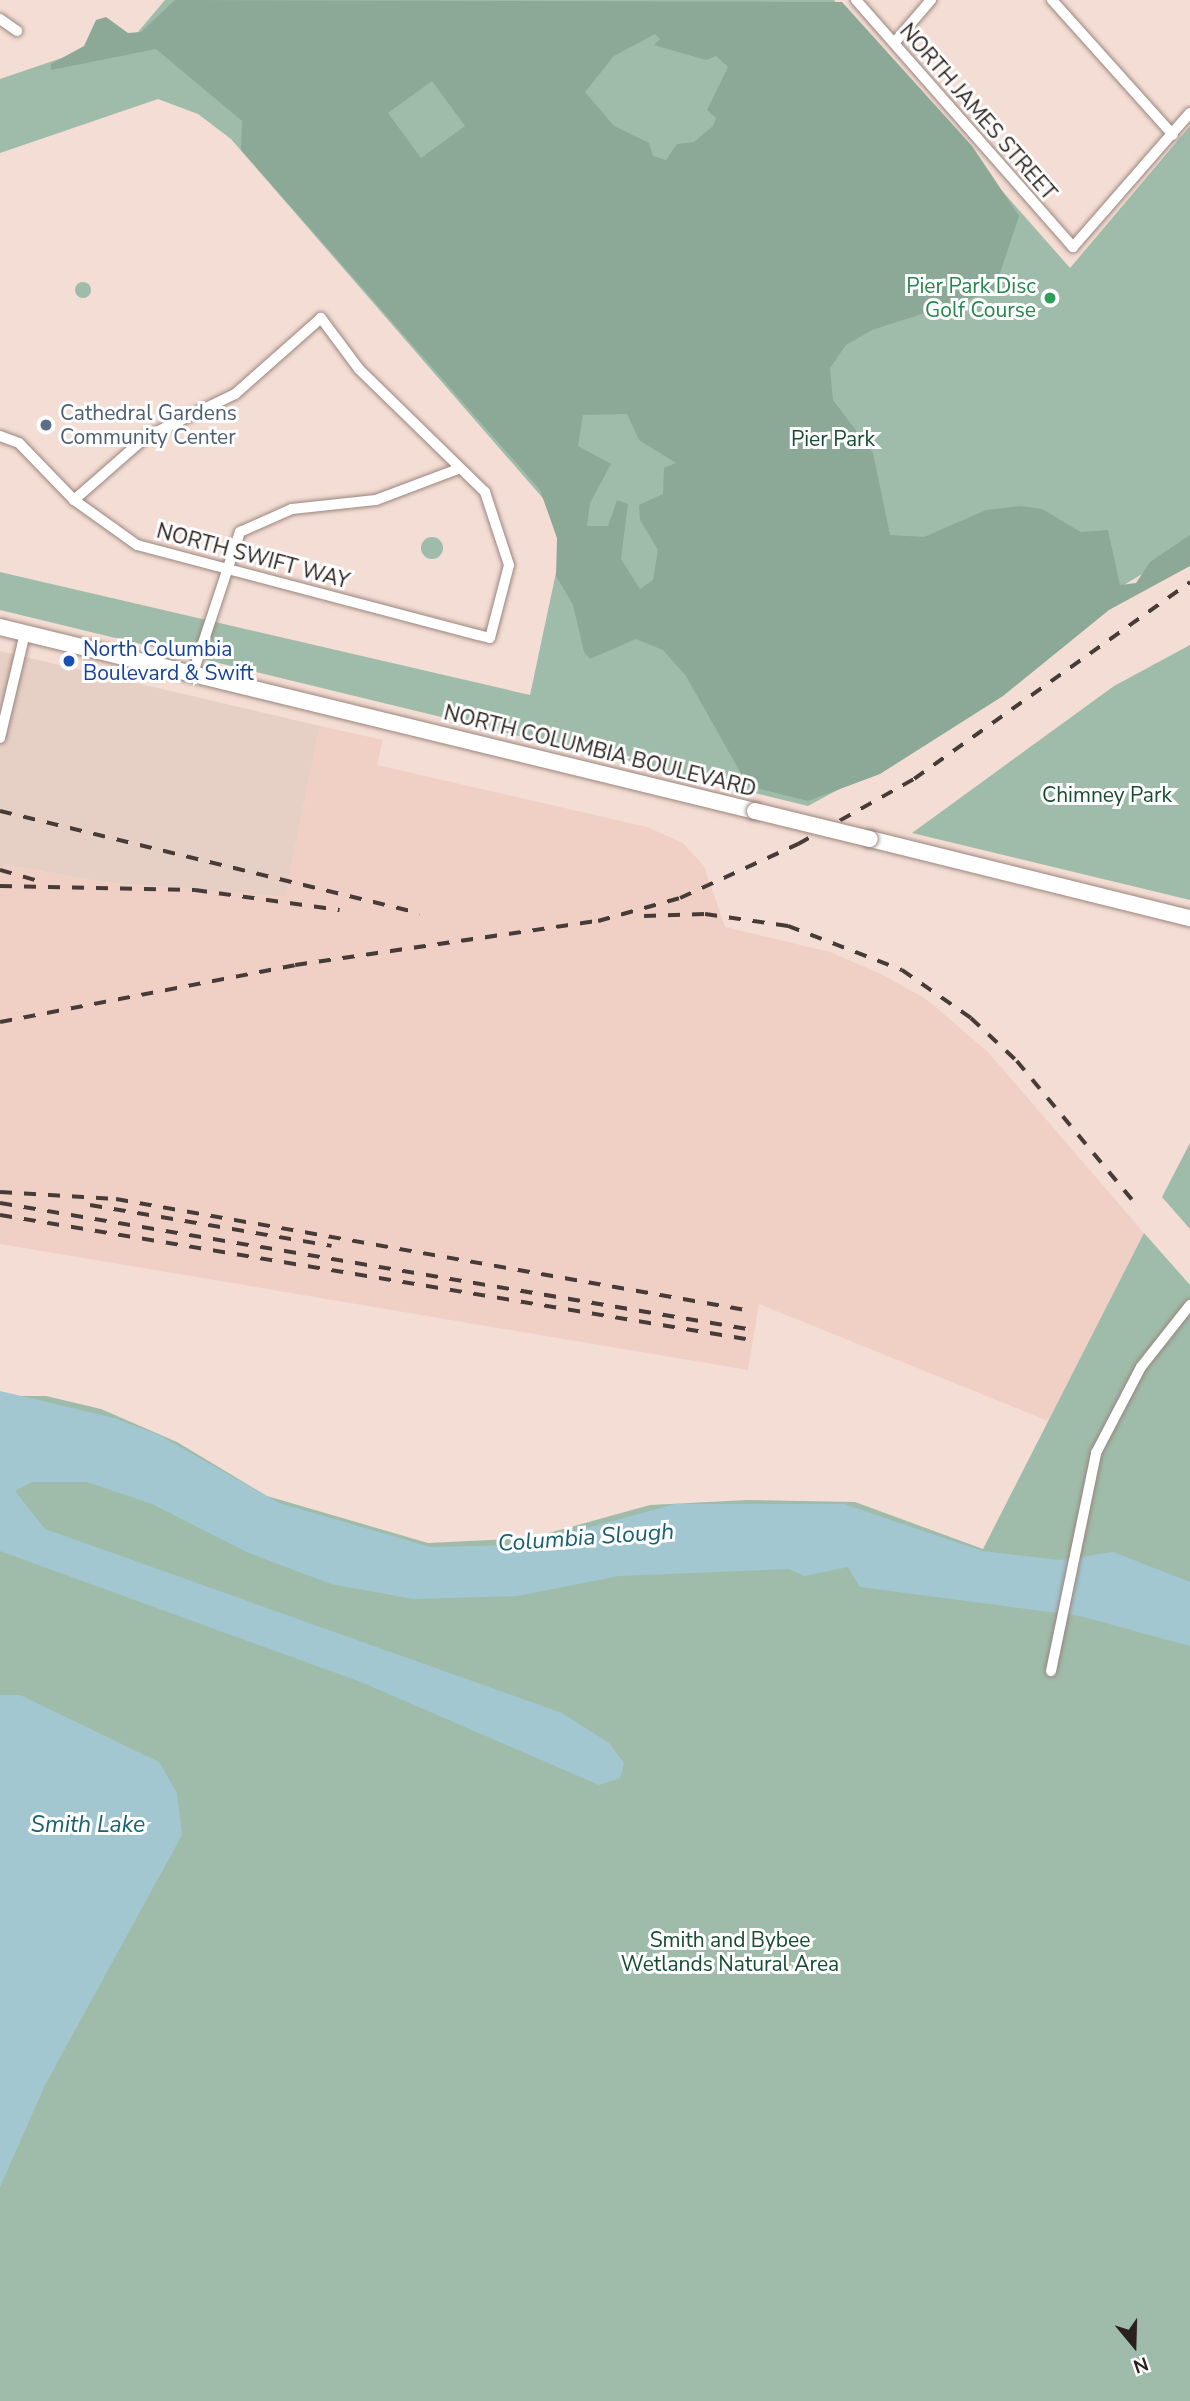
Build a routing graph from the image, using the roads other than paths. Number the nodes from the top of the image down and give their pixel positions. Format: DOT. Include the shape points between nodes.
graph roads {
  1 [pos="856,0"];
  2 [pos="931,0"];
  3 [pos="1052,0"];
  4 [pos="0,19"];
  5 [pos="17,31"];
  6 [pos="894,43"];
  7 [pos="1190,113"];
  8 [pos="1173,135"];
  9 [pos="0,436"];
  10 [pos="458,469"];
  11 [pos="74,500"];
  12 [pos="228,567"];
  13 [pos="0,627"];
  14 [pos="24,633"];
  15 [pos="193,673"];
  16 [pos="0,738"];
  17 [pos="1190,918"];
  18 [pos="1190,1305"];
  19 [pos="1051,1671"];
  1 -- 6 [label="street, NORTH JAMES STREET"];
  2 -- 6 [label="street"];
  3 -- 8 [label="street"];
  4 -- 5 [label="street"];
  6 -- 8 [label="street, NORTH JAMES STREET" via="1073,247"];
  7 -- 8 [label="street"];
  9 -- 11 [label="street, NORTH SWIFT WAY" via="19,443"];
  10 -- 11 [label="street" via="359,369 321,318 235,394 146,437"];
  10 -- 12 [label="street" via="376,500 299,507 247,527"];
  10 -- 12 [label="street, NORTH SWIFT WAY" via="485,492 510,555 490,638"];
  11 -- 12 [label="street, NORTH SWIFT WAY" via="137,545"];
  12 -- 15 [label="street"];
  13 -- 14 [label="main road, NORTH COLUMBIA BOULEVARD"];
  14 -- 15 [label="main road, NORTH COLUMBIA BOULEVARD"];
  14 -- 16 [label="street"];
  15 -- 17 [label="main road, NORTH COLUMBIA BOULEVARD, bridge"];
  18 -- 19 [label="street" via="1119,1402 1082,1510"];
}
